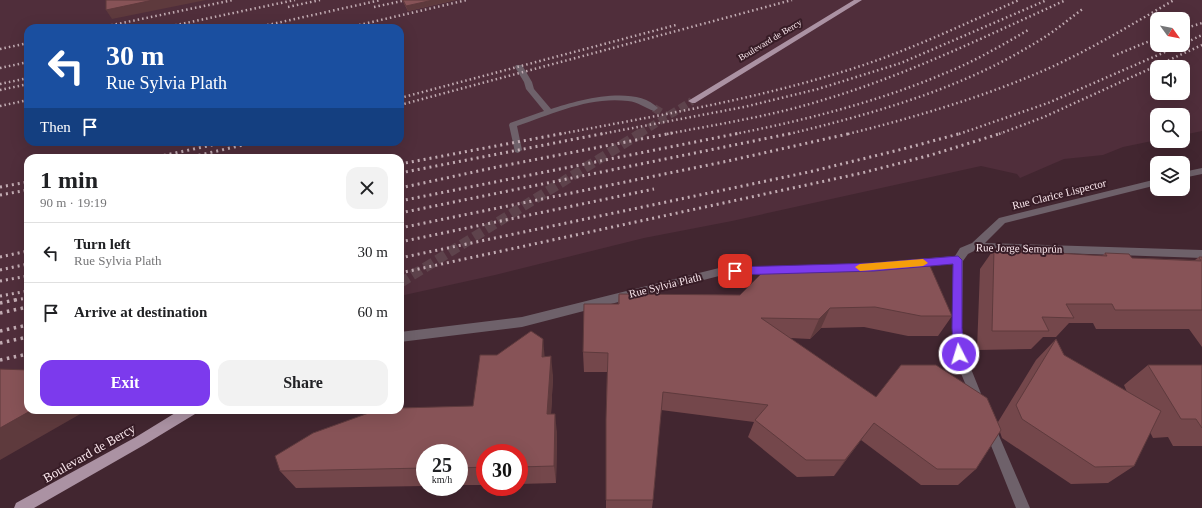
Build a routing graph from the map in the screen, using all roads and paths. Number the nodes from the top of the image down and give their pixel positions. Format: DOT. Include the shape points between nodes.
graph roads {
  1 [pos="859,0"];
  2 [pos="519,67"];
  3 [pos="692,100"];
  4 [pos="654,108"];
  5 [pos="549,112"];
  6 [pos="518,150"];
  7 [pos="1202,171"];
  8 [pos="1190,174"];
  9 [pos="1150,184"];
  10 [pos="975,246"];
  11 [pos="1202,254"];
  12 [pos="958,260"];
  13 [pos="859,267"];
  14 [pos="789,270"];
  15 [pos="404,337"];
  16 [pos="184,414"];
  17 [pos="21,508"];
  18 [pos="1023,508"];
  1 -- 3 [label="main road, Boulevard de Bercy"];
  2 -- 5 [label="street" via="530,89"];
  4 -- 5 [label="street" via="632,99 617,97"];
  5 -- 6 [label="street" via="514,125"];
  7 -- 8 [label="street"];
  9 -- 10 [label="street, Rue Clarice Lispector" via="1002,220"];
  10 -- 11 [label="street, Rue Jorge Semprún"];
  10 -- 12 [label="street, Rue Jorge Semprún" via="964,251"];
  12 -- 13 [label="street"];
  12 -- 18 [label="street" via="959,354"];
  14 -- 15 [label="street, Rue Sylvia Plath" via="719,272 522,322"];
  16 -- 17 [label="main road, Boulevard de Bercy"];
}
